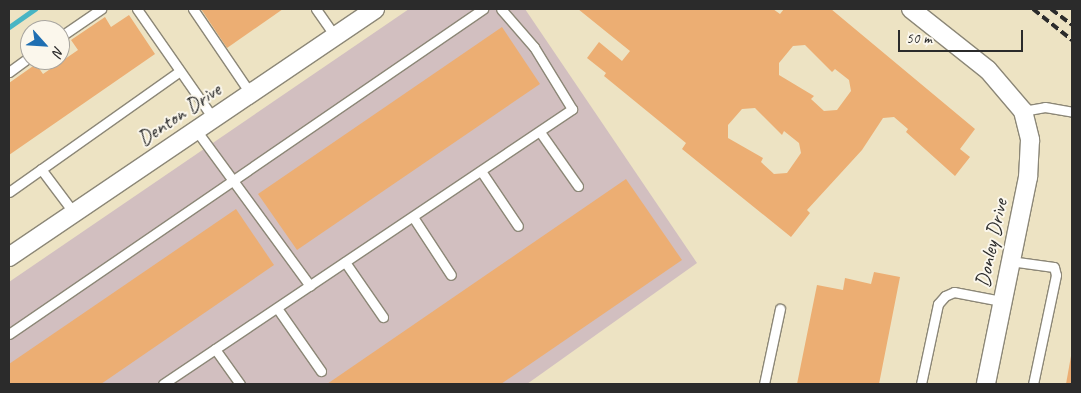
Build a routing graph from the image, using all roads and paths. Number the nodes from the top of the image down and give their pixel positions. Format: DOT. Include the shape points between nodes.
graph roads {
  1 [pos="101,9"];
  2 [pos="137,9"];
  3 [pos="193,9"];
  4 [pos="316,9"];
  5 [pos="375,9"];
  6 [pos="482,9"];
  7 [pos="501,9"];
  8 [pos="911,9"];
  9 [pos="70,30"];
  10 [pos="335,36"];
  11 [pos="20,64"];
  12 [pos="180,71"];
  13 [pos="9,72"];
  14 [pos="250,93"];
  15 [pos="1023,111"];
  16 [pos="1072,112"];
  17 [pos="213,118"];
  18 [pos="196,130"];
  19 [pos="540,132"];
  20 [pos="41,169"];
  21 [pos="481,171"];
  22 [pos="231,178"];
  23 [pos="578,186"];
  24 [pos="9,192"];
  25 [pos="74,213"];
  26 [pos="412,217"];
  27 [pos="518,226"];
  28 [pos="9,258"];
  29 [pos="1010,261"];
  30 [pos="345,262"];
  31 [pos="451,275"];
  32 [pos="310,286"];
  33 [pos="1001,301"];
  34 [pos="277,308"];
  35 [pos="780,309"];
  36 [pos="384,317"];
  37 [pos="9,334"];
  38 [pos="216,349"];
  39 [pos="321,371"];
  40 [pos="163,384"];
  41 [pos="240,384"];
  42 [pos="764,384"];
  43 [pos="921,384"];
  44 [pos="986,384"];
  45 [pos="1034,384"];
  1 -- 9 [label="lane"];
  2 -- 12 [label="lane"];
  3 -- 14 [label="lane"];
  4 -- 10 [label="lane"];
  5 -- 10 [label="street, Denton Drive"];
  6 -- 22 [label="lane"];
  7 -- 19 [label="lane" via="534,47 572,110"];
  8 -- 15 [label="street" via="988,70"];
  10 -- 14 [label="street, Denton Drive"];
  11 -- 13 [label="lane"];
  12 -- 17 [label="lane"];
  12 -- 20 [label="lane"];
  14 -- 17 [label="street, Denton Drive"];
  15 -- 16 [label="lane" via="1045,107"];
  15 -- 29 [label="street, Donley Drive" via="1030,159"];
  17 -- 18 [label="street, Denton Drive"];
  18 -- 22 [label="lane"];
  18 -- 25 [label="street, Denton Drive"];
  19 -- 21 [label="lane"];
  19 -- 23 [label="lane"];
  20 -- 24 [label="lane"];
  20 -- 25 [label="lane"];
  21 -- 26 [label="lane"];
  21 -- 27 [label="lane"];
  22 -- 32 [label="lane"];
  22 -- 37 [label="lane"];
  25 -- 28 [label="street, Denton Drive"];
  26 -- 30 [label="lane"];
  26 -- 31 [label="lane"];
  29 -- 33 [label="street, Donley Drive"];
  29 -- 45 [label="lane" via="1054,267 1056,275"];
  30 -- 32 [label="lane"];
  30 -- 36 [label="lane"];
  32 -- 34 [label="lane"];
  33 -- 43 [label="lane" via="954,292 945,296 938,304"];
  33 -- 44 [label="street, Donley Drive"];
  34 -- 38 [label="lane"];
  34 -- 39 [label="lane"];
  35 -- 42 [label="lane"];
  38 -- 40 [label="lane"];
  38 -- 41 [label="lane"];
}
